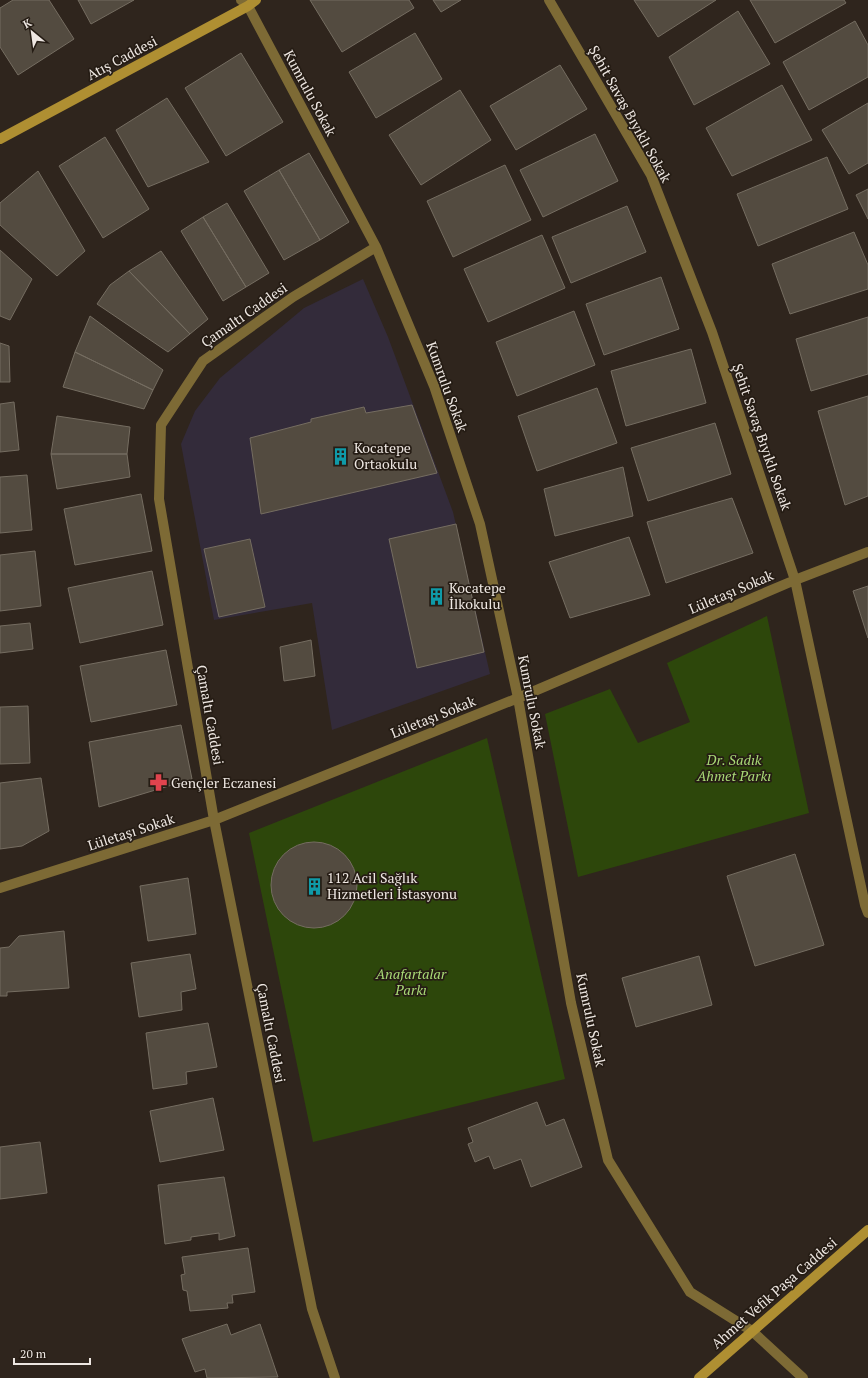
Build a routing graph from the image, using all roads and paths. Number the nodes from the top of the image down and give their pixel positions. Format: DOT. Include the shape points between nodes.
graph roads {
  1 [pos="549,0"];
  2 [pos="248,2"];
  3 [pos="0,139"];
  4 [pos="376,247"];
  5 [pos="868,552"];
  6 [pos="795,580"];
  7 [pos="518,698"];
  8 [pos="214,820"];
  9 [pos="0,888"];
  10 [pos="868,913"];
  11 [pos="868,1230"];
  12 [pos="752,1331"];
  13 [pos="335,1378"];
  14 [pos="699,1378"];
  15 [pos="803,1378"];
  1 -- 6 [label="street, Şehit Savaş Bıyıklı Sokak" via="651,175 712,332"];
  2 -- 3 [label="street, Atış Caddesi"];
  2 -- 4 [label="street, Kumrulu Sokak"];
  4 -- 7 [label="street, Kumrulu Sokak" via="434,386 480,524"];
  4 -- 8 [label="street, Çamaltı Caddesi" via="293,297 203,361 161,425 159,499"];
  5 -- 6 [label="street, Lületaşı Sokak"];
  6 -- 7 [label="street, Lületaşı Sokak"];
  6 -- 10 [label="street, Şehit Savaş Bıyıklı Sokak"];
  7 -- 8 [label="street, Lületaşı Sokak"];
  7 -- 12 [label="street, Kumrulu Sokak" via="571,1003 608,1160 690,1292"];
  8 -- 9 [label="street, Lületaşı Sokak"];
  8 -- 13 [label="street, Çamaltı Caddesi" via="312,1310"];
  11 -- 12 [label="street, Ahmet Vefik Paşa Caddesi"];
  12 -- 14 [label="street, Ahmet Vefik Paşa Caddesi"];
  12 -- 15 [label="street, Kumrulu Sokak"];
}
